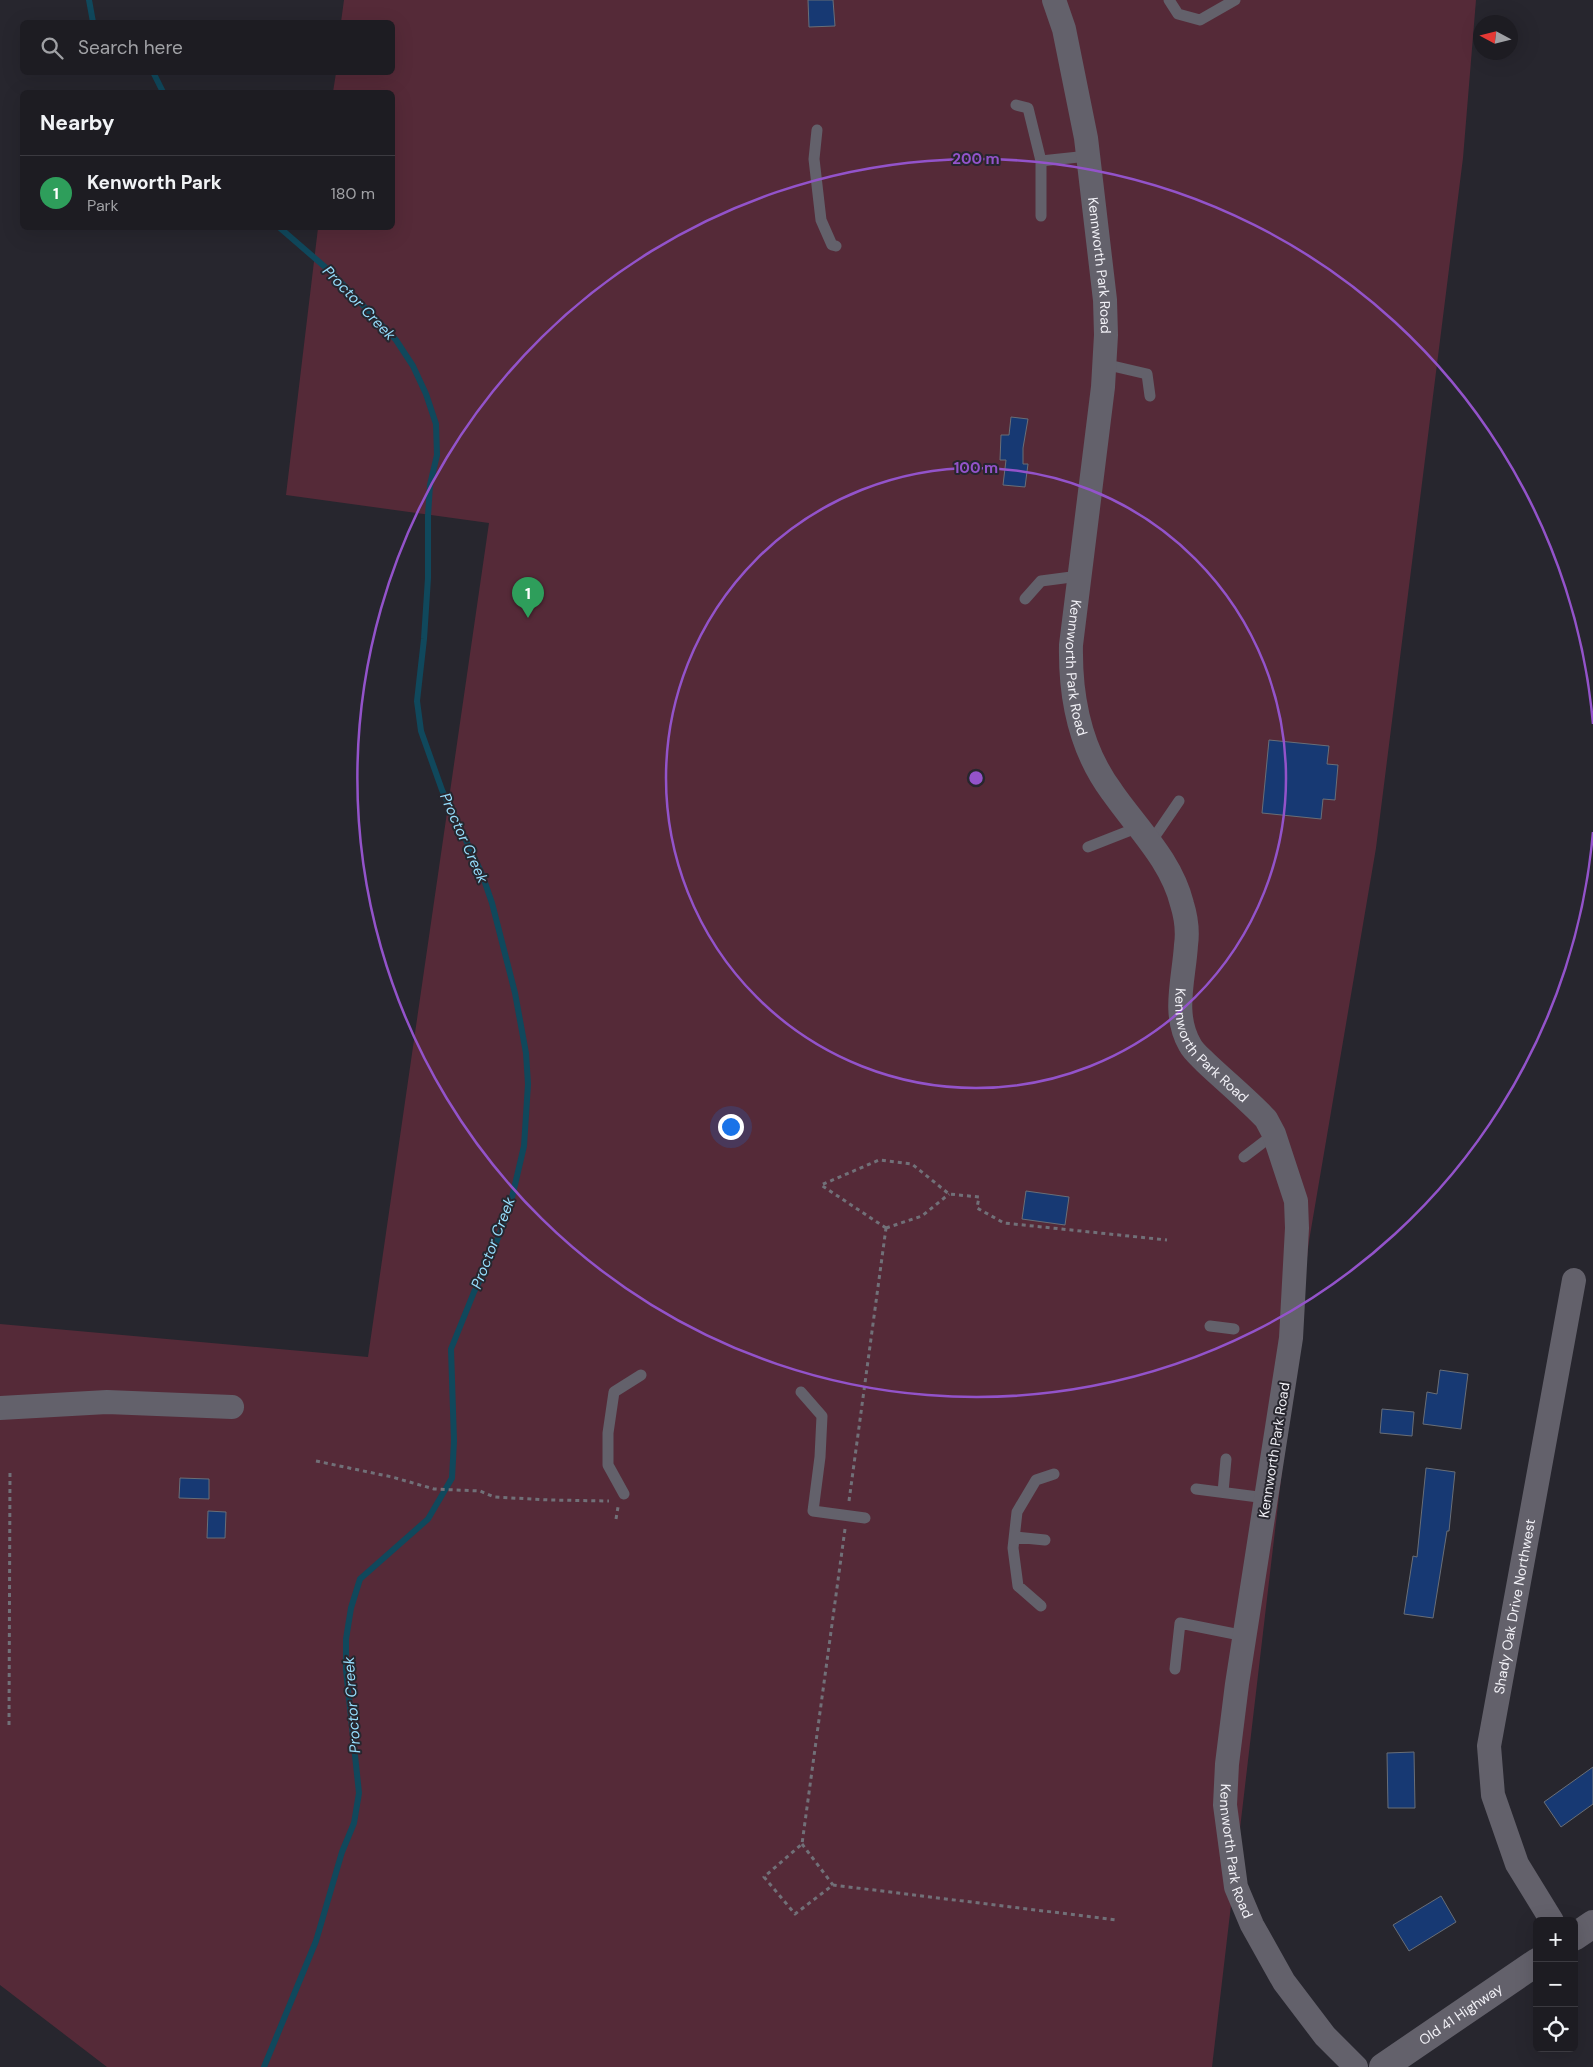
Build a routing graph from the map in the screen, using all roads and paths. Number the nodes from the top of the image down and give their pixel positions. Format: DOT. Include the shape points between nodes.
graph roads {
  1 [pos="1054,0"];
  2 [pos="1170,0"];
  3 [pos="1236,0"];
  4 [pos="1016,105"];
  5 [pos="818,130"];
  6 [pos="1088,156"];
  7 [pos="1041,161"];
  8 [pos="1041,216"];
  9 [pos="836,246"];
  10 [pos="1104,364"];
  11 [pos="1150,396"];
  12 [pos="1079,576"];
  13 [pos="1025,599"];
  14 [pos="1179,801"];
  15 [pos="1145,835"];
  16 [pos="1088,847"];
  17 [pos="1274,1134"];
  18 [pos="1244,1157"];
  19 [pos="949,1194"];
  20 [pos="886,1228"];
  21 [pos="1167,1240"];
  22 [pos="1574,1280"];
  23 [pos="1210,1326"];
  24 [pos="1234,1329"];
  25 [pos="641,1375"];
  26 [pos="801,1392"];
  27 [pos="232,1407"];
  28 [pos="0,1408"];
  29 [pos="1226,1459"];
  30 [pos="316,1461"];
  31 [pos="10,1470"];
  32 [pos="1054,1474"];
  33 [pos="1196,1489"];
  34 [pos="1223,1492"];
  35 [pos="622,1497"];
  36 [pos="1266,1498"];
  37 [pos="613,1501"];
  38 [pos="847,1516"];
  39 [pos="865,1518"];
  40 [pos="616,1519"];
  41 [pos="1014,1537"];
  42 [pos="1045,1540"];
  43 [pos="1041,1606"];
  44 [pos="1244,1636"];
  45 [pos="1175,1669"];
  46 [pos="9,1725"];
  47 [pos="802,1844"];
  48 [pos="833,1885"];
  49 [pos="1550,1917"];
  50 [pos="1117,1920"];
  51 [pos="1593,1924"];
  52 [pos="1578,1934"];
  53 [pos="1533,1965"];
  54 [pos="1356,2067"];
  55 [pos="1384,2067"];
  1 -- 6 [label="street, Kennworth Park Road" via="1075,79"];
  2 -- 3 [label="lane" via="1178,14 1200,20"];
  4 -- 7 [label="lane" via="1028,108"];
  5 -- 9 [label="lane" via="814,159 821,220 832,245"];
  6 -- 7 [label="lane"];
  6 -- 10 [label="street, Kennworth Park Road" via="1104,300"];
  7 -- 8 [label="lane"];
  10 -- 11 [label="lane" via="1147,374"];
  10 -- 12 [label="street, Kennworth Park Road"];
  12 -- 13 [label="lane" via="1041,582"];
  12 -- 15 [label="street, Kennworth Park Road" via="1070,678 1076,712 1084,740 1097,767"];
  14 -- 15 [label="lane"];
  15 -- 16 [label="lane"];
  15 -- 17 [label="street, Kennworth Park Road" via="1176,885 1186,924 1180,1023 1190,1046 1251,1103 1266,1119"];
  17 -- 18 [label="lane"];
  17 -- 36 [label="street, Kennworth Park Road" via="1296,1201 1297,1228 1291,1338"];
  19 -- 20 [label="path" via="922,1216"];
  19 -- 20 [label="path" via="912,1164 879,1160 821,1185"];
  19 -- 21 [label="path" via="979,1198 977,1208 1004,1223"];
  20 -- 38 [label="path"];
  22 -- 49 [label="street, Shady Oak Drive Northwest" via="1489,1746 1493,1795 1517,1864"];
  23 -- 24 [label="lane"];
  25 -- 35 [label="lane" via="614,1392 608,1433 608,1466"];
  26 -- 38 [label="lane" via="822,1416 813,1511"];
  27 -- 28 [label="street" via="107,1402"];
  29 -- 34 [label="lane"];
  30 -- 37 [label="path" via="434,1489 480,1491 494,1497"];
  31 -- 46 [label="path"];
  32 -- 41 [label="lane" via="1036,1480 1017,1512"];
  33 -- 34 [label="lane"];
  34 -- 36 [label="lane"];
  35 -- 40 [label="path"];
  36 -- 44 [label="street, Kennworth Park Road"];
  38 -- 39 [label="lane"];
  38 -- 47 [label="path"];
  41 -- 42 [label="lane"];
  41 -- 43 [label="lane" via="1018,1586"];
  44 -- 45 [label="lane" via="1180,1623"];
  44 -- 54 [label="street, Kennworth Park Road" via="1227,1764 1225,1805 1236,1887 1252,1925 1284,1982 1325,2036"];
  47 -- 48 [label="path"];
  47 -- 48 [label="path" via="764,1877 795,1914"];
  48 -- 50 [label="path"];
  51 -- 52 [label="main road"];
  53 -- 55 [label="main road, Old 41 Highway"];
}
